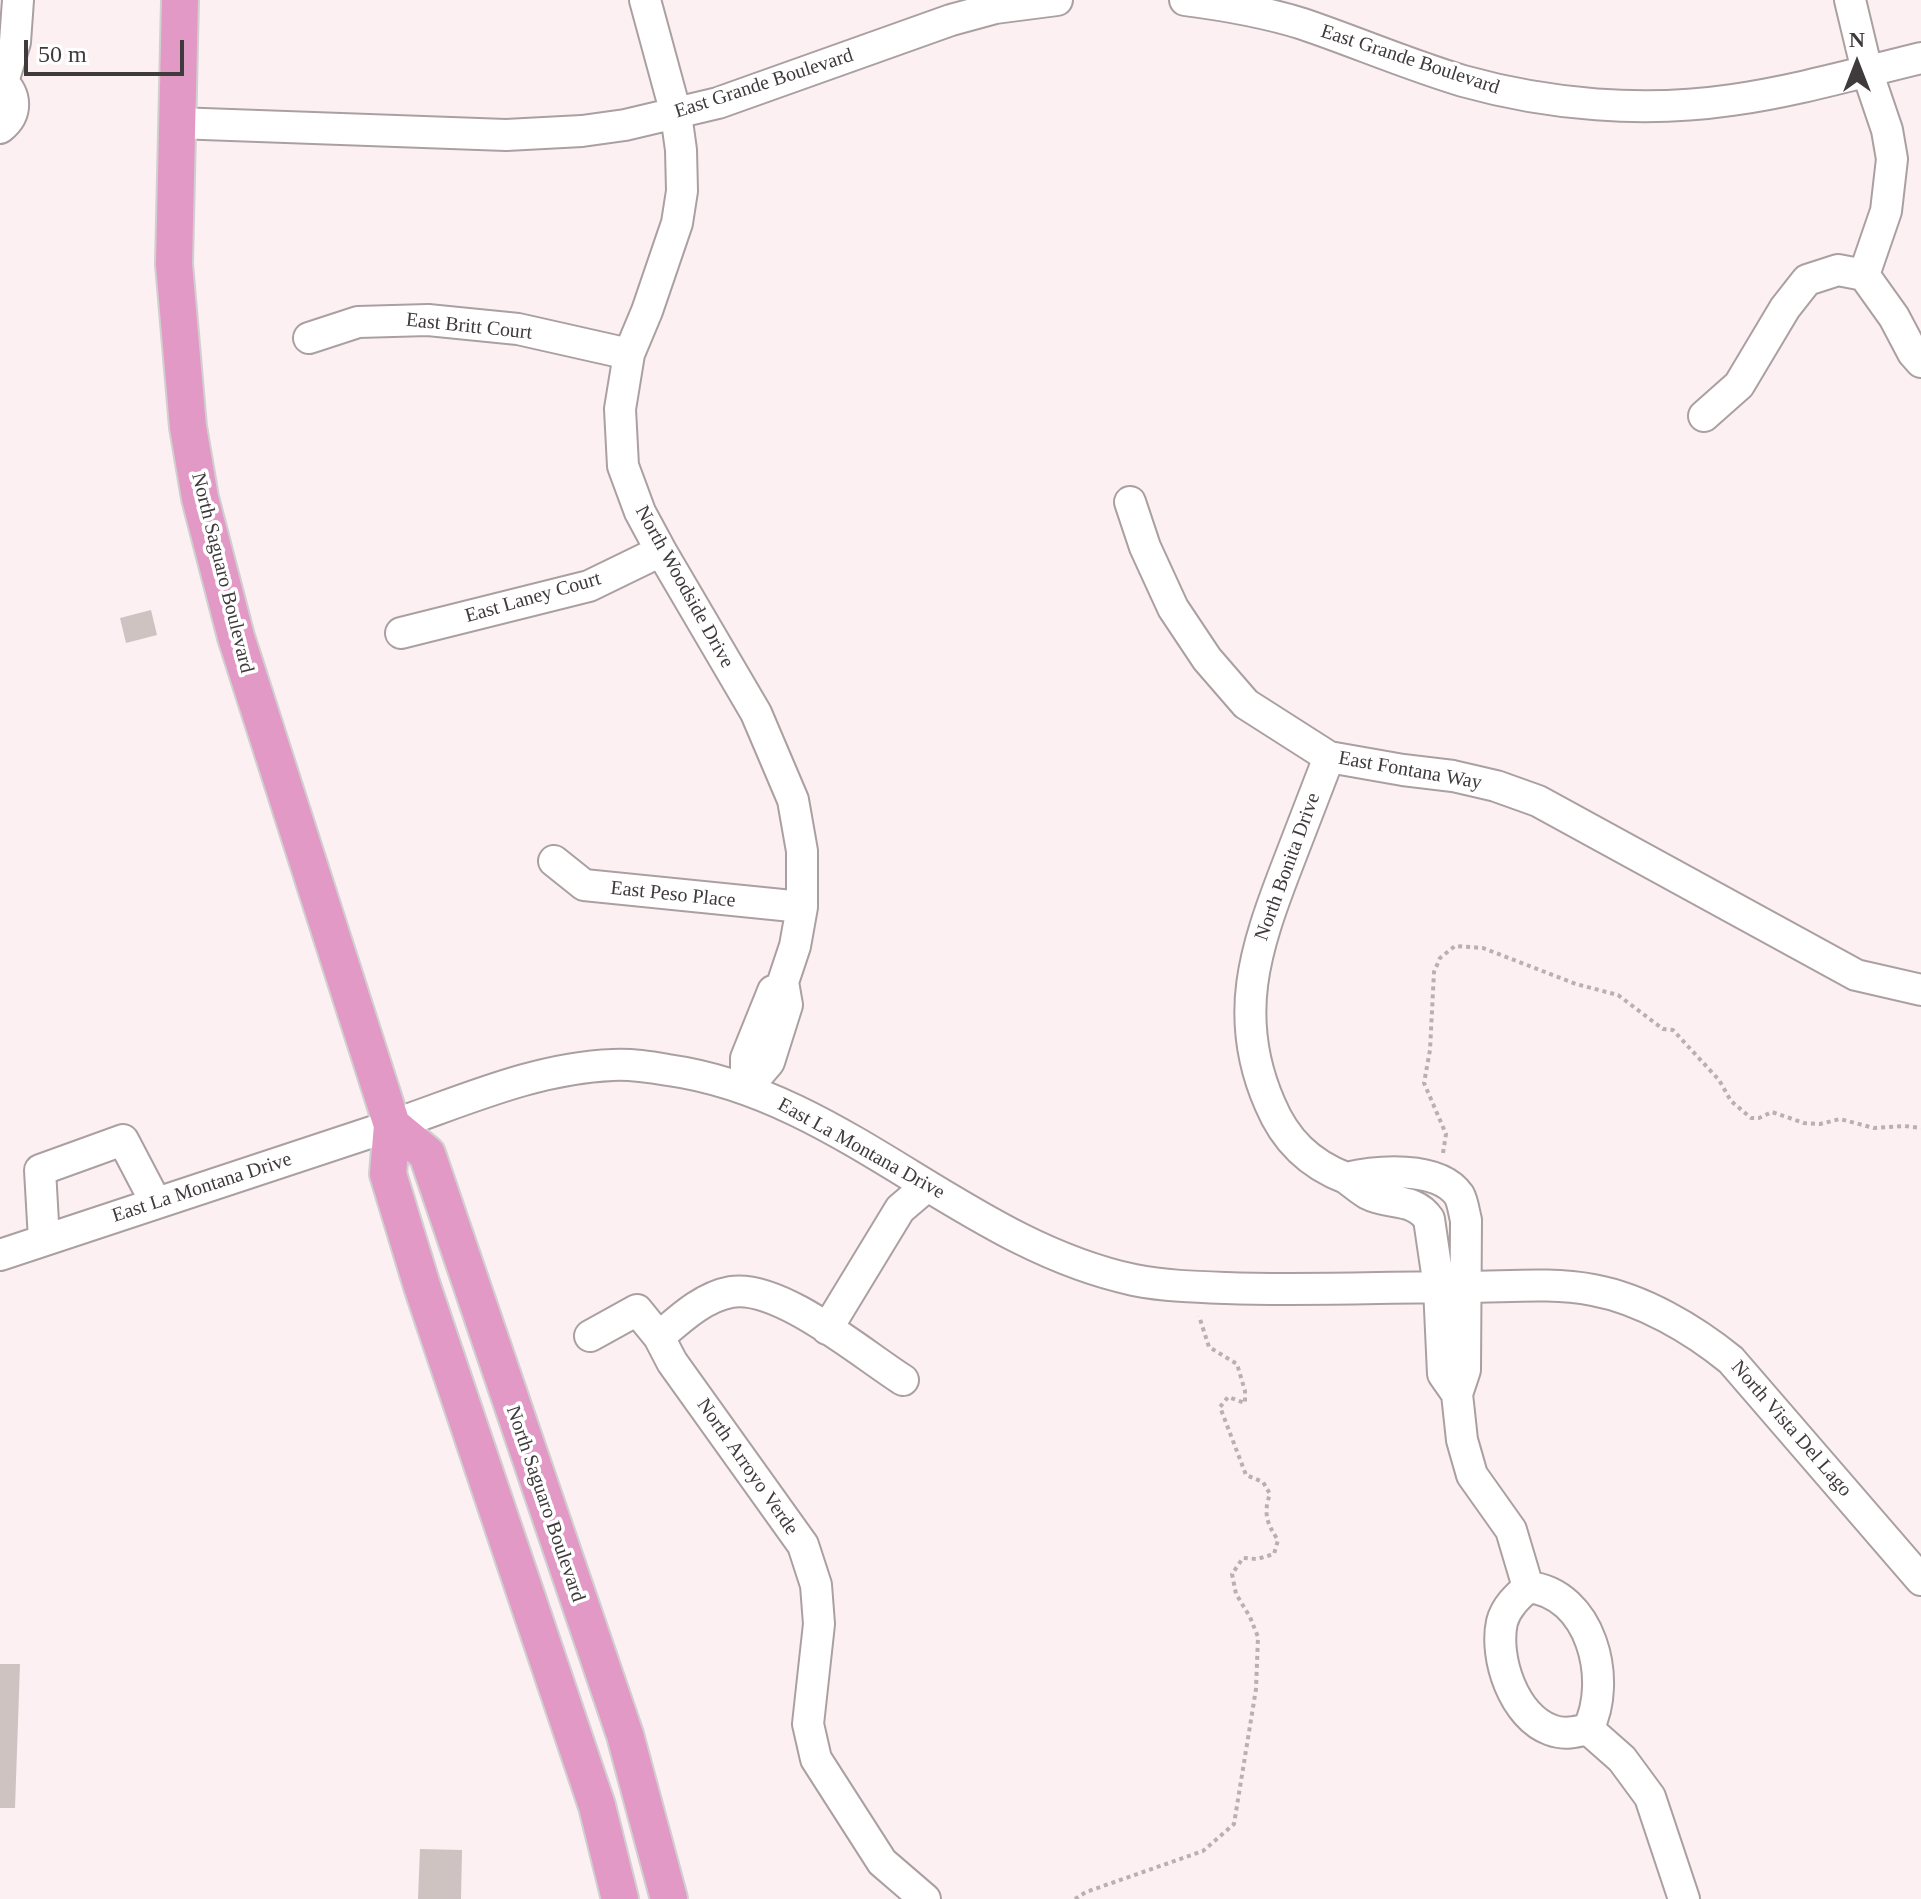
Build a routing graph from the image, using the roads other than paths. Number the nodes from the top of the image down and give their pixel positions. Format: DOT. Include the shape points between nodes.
graph roads {
  1 [pos="18,0"];
  2 [pos="180,0"];
  3 [pos="645,0"];
  4 [pos="1057,0"];
  5 [pos="1185,0"];
  6 [pos="1850,0"];
  7 [pos="1303,12"];
  8 [pos="1921,58"];
  9 [pos="1867,71"];
  10 [pos="2,81"];
  11 [pos="676,114"];
  12 [pos="176,123"];
  13 [pos="0,128"];
  14 [pos="1864,275"];
  15 [pos="309,338"];
  16 [pos="629,354"];
  17 [pos="1921,362"];
  18 [pos="1704,416"];
  19 [pos="1130,502"];
  20 [pos="661,551"];
  21 [pos="401,633"];
  22 [pos="1329,757"];
  23 [pos="554,861"];
  24 [pos="802,907"];
  25 [pos="1921,990"];
  26 [pos="746,1089"];
  27 [pos="392,1125"];
  28 [pos="1346,1178"];
  29 [pos="1438,1180"];
  30 [pos="927,1186"];
  31 [pos="156,1203"];
  32 [pos="1423,1210"];
  33 [pos="44,1240"];
  34 [pos="0,1255"];
  35 [pos="1451,1287"];
  36 [pos="834,1333"];
  37 [pos="590,1336"];
  38 [pos="659,1337"];
  39 [pos="903,1380"];
  40 [pos="1921,1580"];
  41 [pos="1528,1587"];
  42 [pos="1588,1729"];
  43 [pos="620,1899"];
  44 [pos="669,1899"];
  45 [pos="925,1899"];
  46 [pos="1684,1899"];
  1 -- 10 [label="street" via="15,42"];
  2 -- 12 [label="main road, North Saguaro Boulevard"];
  3 -- 11 [label="street, North Woodside Drive"];
  4 -- 11 [label="street, East Grande Boulevard" via="951,20"];
  5 -- 7 [label="street, East Grande Boulevard"];
  6 -- 9 [label="street"];
  7 -- 9 [label="street, East Grande Boulevard" via="1460,80 1587,104 1730,101"];
  8 -- 9 [label="street, East Grande Boulevard"];
  9 -- 14 [label="street" via="1892,159 1886,211"];
  10 -- 13 [label="street" via="10,89 13,108"];
  11 -- 12 [label="street, East Grande Boulevard" via="545,134"];
  11 -- 16 [label="street, North Woodside Drive" via="682,191 677,223"];
  12 -- 27 [label="main road, North Saguaro Boulevard" via="174,264 188,427 200,498 236,637"];
  14 -- 17 [label="street"];
  14 -- 18 [label="street" via="1838,270 1807,280 1739,385"];
  15 -- 16 [label="street, East Britt Court" via="358,322 428,320 518,329"];
  16 -- 20 [label="street, North Woodside Drive" via="620,409 623,466"];
  19 -- 22 [label="street, East Fontana Way" via="1173,608 1207,659 1246,704"];
  20 -- 21 [label="street, East Laney Court" via="589,586"];
  20 -- 24 [label="street, North Woodside Drive" via="756,713 793,800 802,851"];
  22 -- 25 [label="street, East Fontana Way" via="1453,776 1538,801 1856,975"];
  22 -- 28 [label="street, North Bonita Drive" via="1261,933 1250,1028 1258,1077 1280,1128 1307,1157"];
  23 -- 24 [label="street, East Peso Place" via="584,885"];
  24 -- 26 [label="street, North Woodside Drive" via="783,982 787,1005 769,1062"];
  26 -- 27 [label="street, East La Montana Drive" via="695,1074 615,1065 488,1090"];
  26 -- 30 [label="street, East La Montana Drive" via="791,1107"];
  27 -- 31 [label="street, East La Montana Drive"];
  27 -- 43 [label="main road, North Saguaro Boulevard" via="388,1174 597,1806"];
  27 -- 44 [label="main road, North Saguaro Boulevard" via="427,1154 625,1735"];
  28 -- 29 [label="street" via="1376,1171"];
  28 -- 32 [label="street, North Bonita Drive" via="1370,1195"];
  29 -- 32 [label="street"];
  29 -- 35 [label="street" via="1459,1196 1466,1220"];
  30 -- 35 [label="street, East La Montana Drive" via="1058,1256 1136,1280 1281,1290"];
  30 -- 36 [label="street" via="900,1209"];
  31 -- 33 [label="street, East La Montana Drive"];
  31 -- 33 [label="street" via="123,1140 40,1170"];
  32 -- 35 [label="street"];
  33 -- 34 [label="street, East La Montana Drive"];
  35 -- 40 [label="street, North Vista Del Lago" via="1596,1290 1662,1315 1714,1346"];
  35 -- 41 [label="street" via="1443,1374 1457,1394 1472,1475 1511,1530"];
  36 -- 38 [label="street" via="759,1294 733,1292 709,1300"];
  36 -- 39 [label="street"];
  37 -- 38 [label="street, North Arroyo Verde" via="637,1310"];
  38 -- 45 [label="street, North Arroyo Verde" via="803,1545 816,1585 819,1624 808,1724 816,1759 882,1862"];
  41 -- 42 [label="street" via="1569,1608 1593,1648 1600,1689"];
  41 -- 42 [label="street" via="1512,1602 1501,1632 1513,1693 1545,1728 1571,1733"];
  42 -- 46 [label="street" via="1642,1783"];
}
